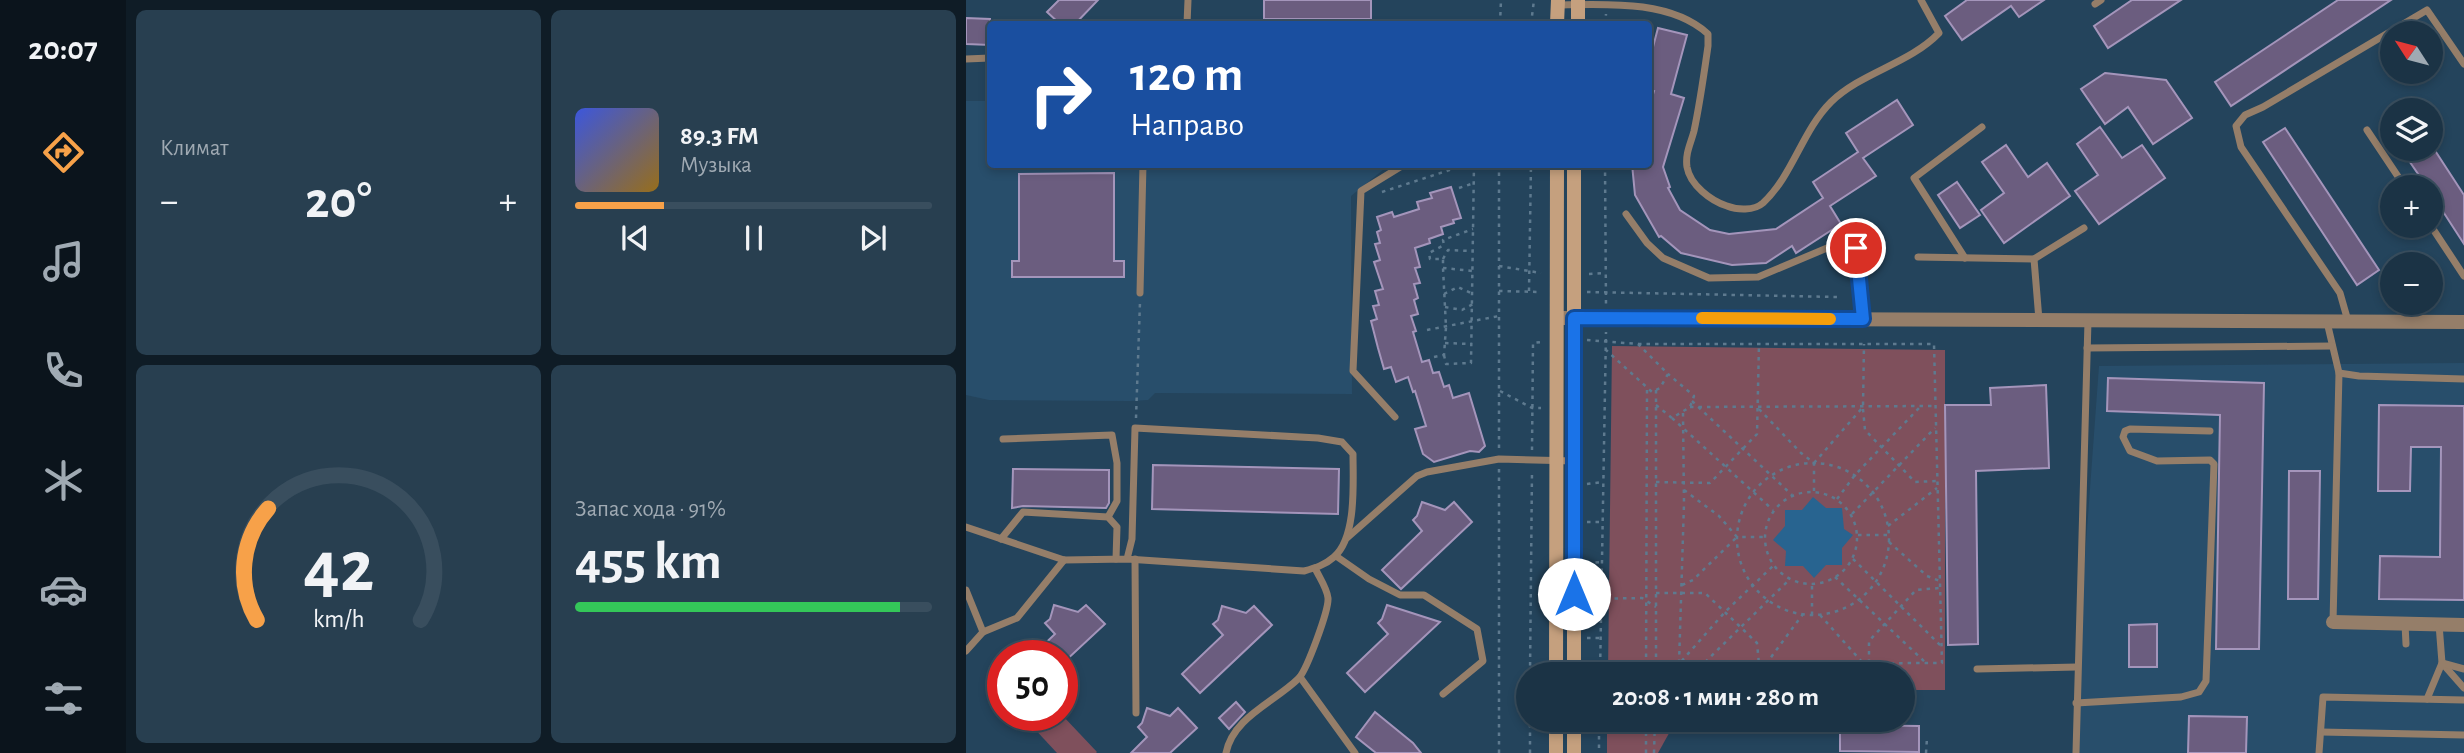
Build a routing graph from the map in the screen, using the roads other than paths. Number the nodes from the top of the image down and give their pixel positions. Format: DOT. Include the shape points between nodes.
graph roads {
  1 [pos="1188,0"];
  2 [pos="1921,0"];
  3 [pos="1578,2"];
  4 [pos="1623,2"];
  5 [pos="1558,3"];
  6 [pos="1187,21"];
  7 [pos="1558,21"];
  8 [pos="1577,21"];
  9 [pos="987,58"];
  10 [pos="966,59"];
  11 [pos="2464,64"];
  12 [pos="1982,127"];
  13 [pos="2367,130"];
  14 [pos="1143,168"];
  15 [pos="1399,168"];
  16 [pos="1557,168"];
  17 [pos="1574,168"];
  18 [pos="2397,175"];
  19 [pos="1626,214"];
  20 [pos="2084,228"];
  21 [pos="2439,238"];
  22 [pos="1918,257"];
  23 [pos="1965,258"];
  24 [pos="2034,259"];
  25 [pos="2464,276"];
  26 [pos="1140,293"];
  27 [pos="1557,318"];
  28 [pos="1574,318"];
  29 [pos="1863,319"];
  30 [pos="2039,320"];
  31 [pos="2088,320"];
  32 [pos="2326,321"];
  33 [pos="2347,321"];
  34 [pos="2464,322"];
  35 [pos="2332,346"];
  36 [pos="2087,348"];
  37 [pos="2339,373"];
  38 [pos="2464,379"];
  39 [pos="1395,417"];
  40 [pos="2210,431"];
  41 [pos="1003,439"];
  42 [pos="1558,461"];
  43 [pos="1574,461"];
  44 [pos="1108,517"];
  45 [pos="966,527"];
  46 [pos="1346,538"];
  47 [pos="1001,539"];
  48 [pos="1336,556"];
  49 [pos="1116,559"];
  50 [pos="1131,559"];
  51 [pos="1064,560"];
  52 [pos="1315,568"];
  53 [pos="966,590"];
  54 [pos="2333,622"];
  55 [pos="2405,624"];
  56 [pos="2439,624"];
  57 [pos="2464,625"];
  58 [pos="983,632"];
  59 [pos="2406,644"];
  60 [pos="966,651"];
  61 [pos="1556,662"];
  62 [pos="1574,662"];
  63 [pos="2442,663"];
  64 [pos="2077,667"];
  65 [pos="1977,669"];
  66 [pos="2464,669"];
  67 [pos="1300,677"];
  68 [pos="2464,688"];
  69 [pos="1443,694"];
  70 [pos="2427,699"];
  71 [pos="2464,700"];
  72 [pos="2076,703"];
  73 [pos="1136,713"];
  74 [pos="1556,732"];
  75 [pos="1574,732"];
  76 [pos="2321,732"];
  77 [pos="2464,736"];
  78 [pos="1226,753"];
  79 [pos="1355,753"];
  80 [pos="1556,753"];
  81 [pos="1574,753"];
  82 [pos="2076,753"];
  83 [pos="2319,753"];
  1 -- 6 [label="lane"];
  2 -- 4 [label="lane" via="1939,33 1917,51 1838,96 1821,112 1781,183 1760,206 1742,209 1714,201 1687,170 1686,153 1694,133 1708,34 1674,12"];
  3 -- 4 [label="lane"];
  3 -- 5 [label="lane"];
  3 -- 8 [label="main road"];
  5 -- 7 [label="main road"];
  9 -- 10 [label="lane"];
  11 -- 33 [label="lane" via="2427,10 2245,115 2236,126 2241,147 2340,293"];
  12 -- 23 [label="lane" via="1914,178"];
  13 -- 18 [label="lane"];
  14 -- 26 [label="lane"];
  15 -- 39 [label="lane" via="1362,191 1353,371"];
  16 -- 27 [label="main road"];
  17 -- 28 [label="main road"];
  19 -- 29 [label="lane" via="1663,258 1709,278 1758,277 1839,243 1851,243 1856,248"];
  20 -- 24 [label="lane"];
  21 -- 25 [label="lane"];
  22 -- 23 [label="lane"];
  23 -- 24 [label="lane"];
  24 -- 30 [label="lane"];
  27 -- 28 [label="street"];
  27 -- 42 [label="main road"];
  28 -- 29 [label="street"];
  28 -- 43 [label="main road"];
  29 -- 30 [label="street"];
  30 -- 31 [label="street"];
  31 -- 32 [label="street"];
  31 -- 36 [label="lane"];
  32 -- 33 [label="street"];
  32 -- 35 [label="lane"];
  33 -- 34 [label="street"];
  35 -- 36 [label="lane"];
  35 -- 37 [label="lane"];
  36 -- 64 [label="lane"];
  37 -- 38 [label="lane"];
  37 -- 54 [label="lane"];
  40 -- 72 [label="lane" via="2130,429 2123,437 2130,451 2157,461 2210,460 2214,464 2207,681 2199,692 2181,697"];
  41 -- 44 [label="lane" via="1112,435 1117,501"];
  42 -- 43 [label="lane"];
  42 -- 46 [label="lane" via="1499,459 1427,472"];
  42 -- 61 [label="main road"];
  43 -- 62 [label="main road"];
  44 -- 47 [label="lane" via="1023,512"];
  44 -- 49 [label="lane" via="1117,527"];
  45 -- 47 [label="lane"];
  46 -- 48 [label="lane"];
  46 -- 50 [label="lane" via="1353,454 1342,442 1135,428"];
  47 -- 51 [label="lane"];
  48 -- 52 [label="lane"];
  48 -- 69 [label="lane" via="1400,595 1424,595 1477,629 1483,661"];
  49 -- 50 [label="lane"];
  49 -- 51 [label="lane"];
  50 -- 52 [label="lane" via="1304,571"];
  50 -- 73 [label="lane"];
  51 -- 58 [label="lane" via="1017,618"];
  52 -- 67 [label="lane" via="1328,598 1319,636"];
  53 -- 58 [label="lane"];
  54 -- 55 [label="street"];
  55 -- 56 [label="street"];
  55 -- 59 [label="lane"];
  56 -- 57 [label="street"];
  56 -- 63 [label="lane"];
  58 -- 60 [label="lane"];
  63 -- 66 [label="lane"];
  63 -- 68 [label="lane"];
  63 -- 70 [label="lane"];
  64 -- 65 [label="lane"];
  64 -- 72 [label="lane"];
  67 -- 78 [label="lane" via="1229,739"];
  67 -- 79 [label="lane"];
  70 -- 71 [label="lane"];
  70 -- 76 [label="lane" via="2323,697"];
  72 -- 82 [label="lane"];
  74 -- 80 [label="main road"];
  75 -- 81 [label="main road"];
  76 -- 77 [label="lane"];
  76 -- 83 [label="lane"];
}
